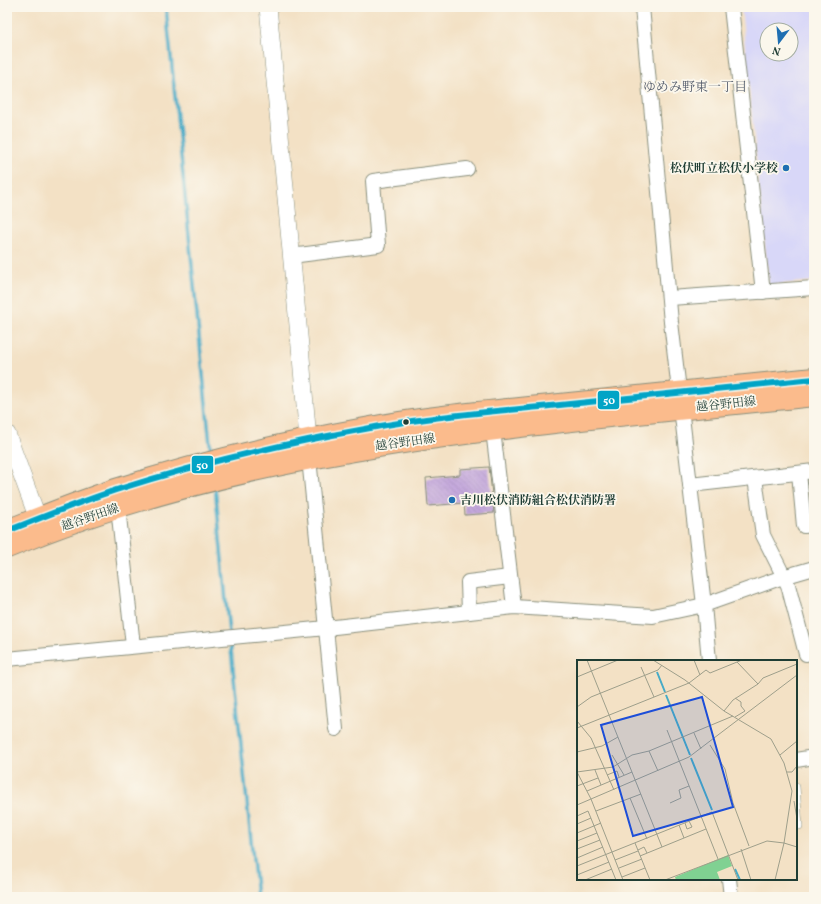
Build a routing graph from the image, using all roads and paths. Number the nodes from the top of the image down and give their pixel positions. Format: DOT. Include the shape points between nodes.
graph roads {
  1 [pos="268,7"];
  2 [pos="642,7"];
  3 [pos="731,7"];
  4 [pos="467,169"];
  5 [pos="291,256"];
  6 [pos="814,288"];
  7 [pos="763,292"];
  8 [pos="670,298"];
  9 [pos="814,379"];
  10 [pos="814,395"];
  11 [pos="680,401"];
  12 [pos="493,430"];
  13 [pos="7,434"];
  14 [pos="308,449"];
  15 [pos="814,471"];
  16 [pos="799,473"];
  17 [pos="755,478"];
  18 [pos="690,485"];
  19 [pos="118,507"];
  20 [pos="38,519"];
  21 [pos="814,525"];
  22 [pos="7,531"];
  23 [pos="7,547"];
  24 [pos="814,568"];
  25 [pos="510,577"];
  26 [pos="783,577"];
  27 [pos="704,606"];
  28 [pos="514,607"];
  29 [pos="469,612"];
  30 [pos="326,628"];
  31 [pos="133,646"];
  32 [pos="806,654"];
  33 [pos="7,659"];
  34 [pos="709,660"];
  35 [pos="336,729"];
  36 [pos="814,757"];
  37 [pos="797,760"];
  38 [pos="797,800"];
  39 [pos="797,826"];
  40 [pos="729,880"];
  41 [pos="731,897"];
  1 -- 5 [label="street"];
  2 -- 8 [label="street"];
  3 -- 7 [label="street"];
  4 -- 5 [label="street" via="373,181 378,245"];
  5 -- 14 [label="street"];
  6 -- 7 [label="street"];
  7 -- 8 [label="street"];
  8 -- 11 [label="street"];
  9 -- 11 [label="main road, 越谷野田線"];
  10 -- 11 [label="main road, 越谷野田線"];
  11 -- 12 [label="main road, 越谷野田線" via="591,417"];
  11 -- 14 [label="main road, 越谷野田線" via="419,420 367,428"];
  11 -- 18 [label="street"];
  12 -- 14 [label="main road, 越谷野田線" via="385,445"];
  12 -- 25 [label="street"];
  13 -- 20 [label="street"];
  14 -- 19 [label="main road, 越谷野田線"];
  14 -- 20 [label="main road, 越谷野田線" via="224,459 152,479"];
  14 -- 30 [label="street"];
  15 -- 16 [label="street"];
  16 -- 17 [label="street"];
  16 -- 21 [label="street" via="804,526"];
  17 -- 18 [label="street"];
  17 -- 26 [label="street" via="763,535"];
  18 -- 27 [label="street"];
  19 -- 23 [label="main road, 越谷野田線"];
  19 -- 31 [label="street"];
  20 -- 22 [label="main road, 越谷野田線"];
  24 -- 26 [label="street"];
  25 -- 28 [label="street"];
  25 -- 29 [label="street" via="468,582"];
  26 -- 27 [label="street"];
  26 -- 32 [label="street" via="788,585"];
  27 -- 28 [label="street" via="653,616"];
  27 -- 34 [label="street"];
  28 -- 29 [label="street"];
  29 -- 30 [label="street"];
  30 -- 31 [label="street"];
  30 -- 35 [label="street"];
  31 -- 33 [label="street"];
  36 -- 37 [label="street"];
  38 -- 39 [label="lane"];
  40 -- 41 [label="street"];
}
